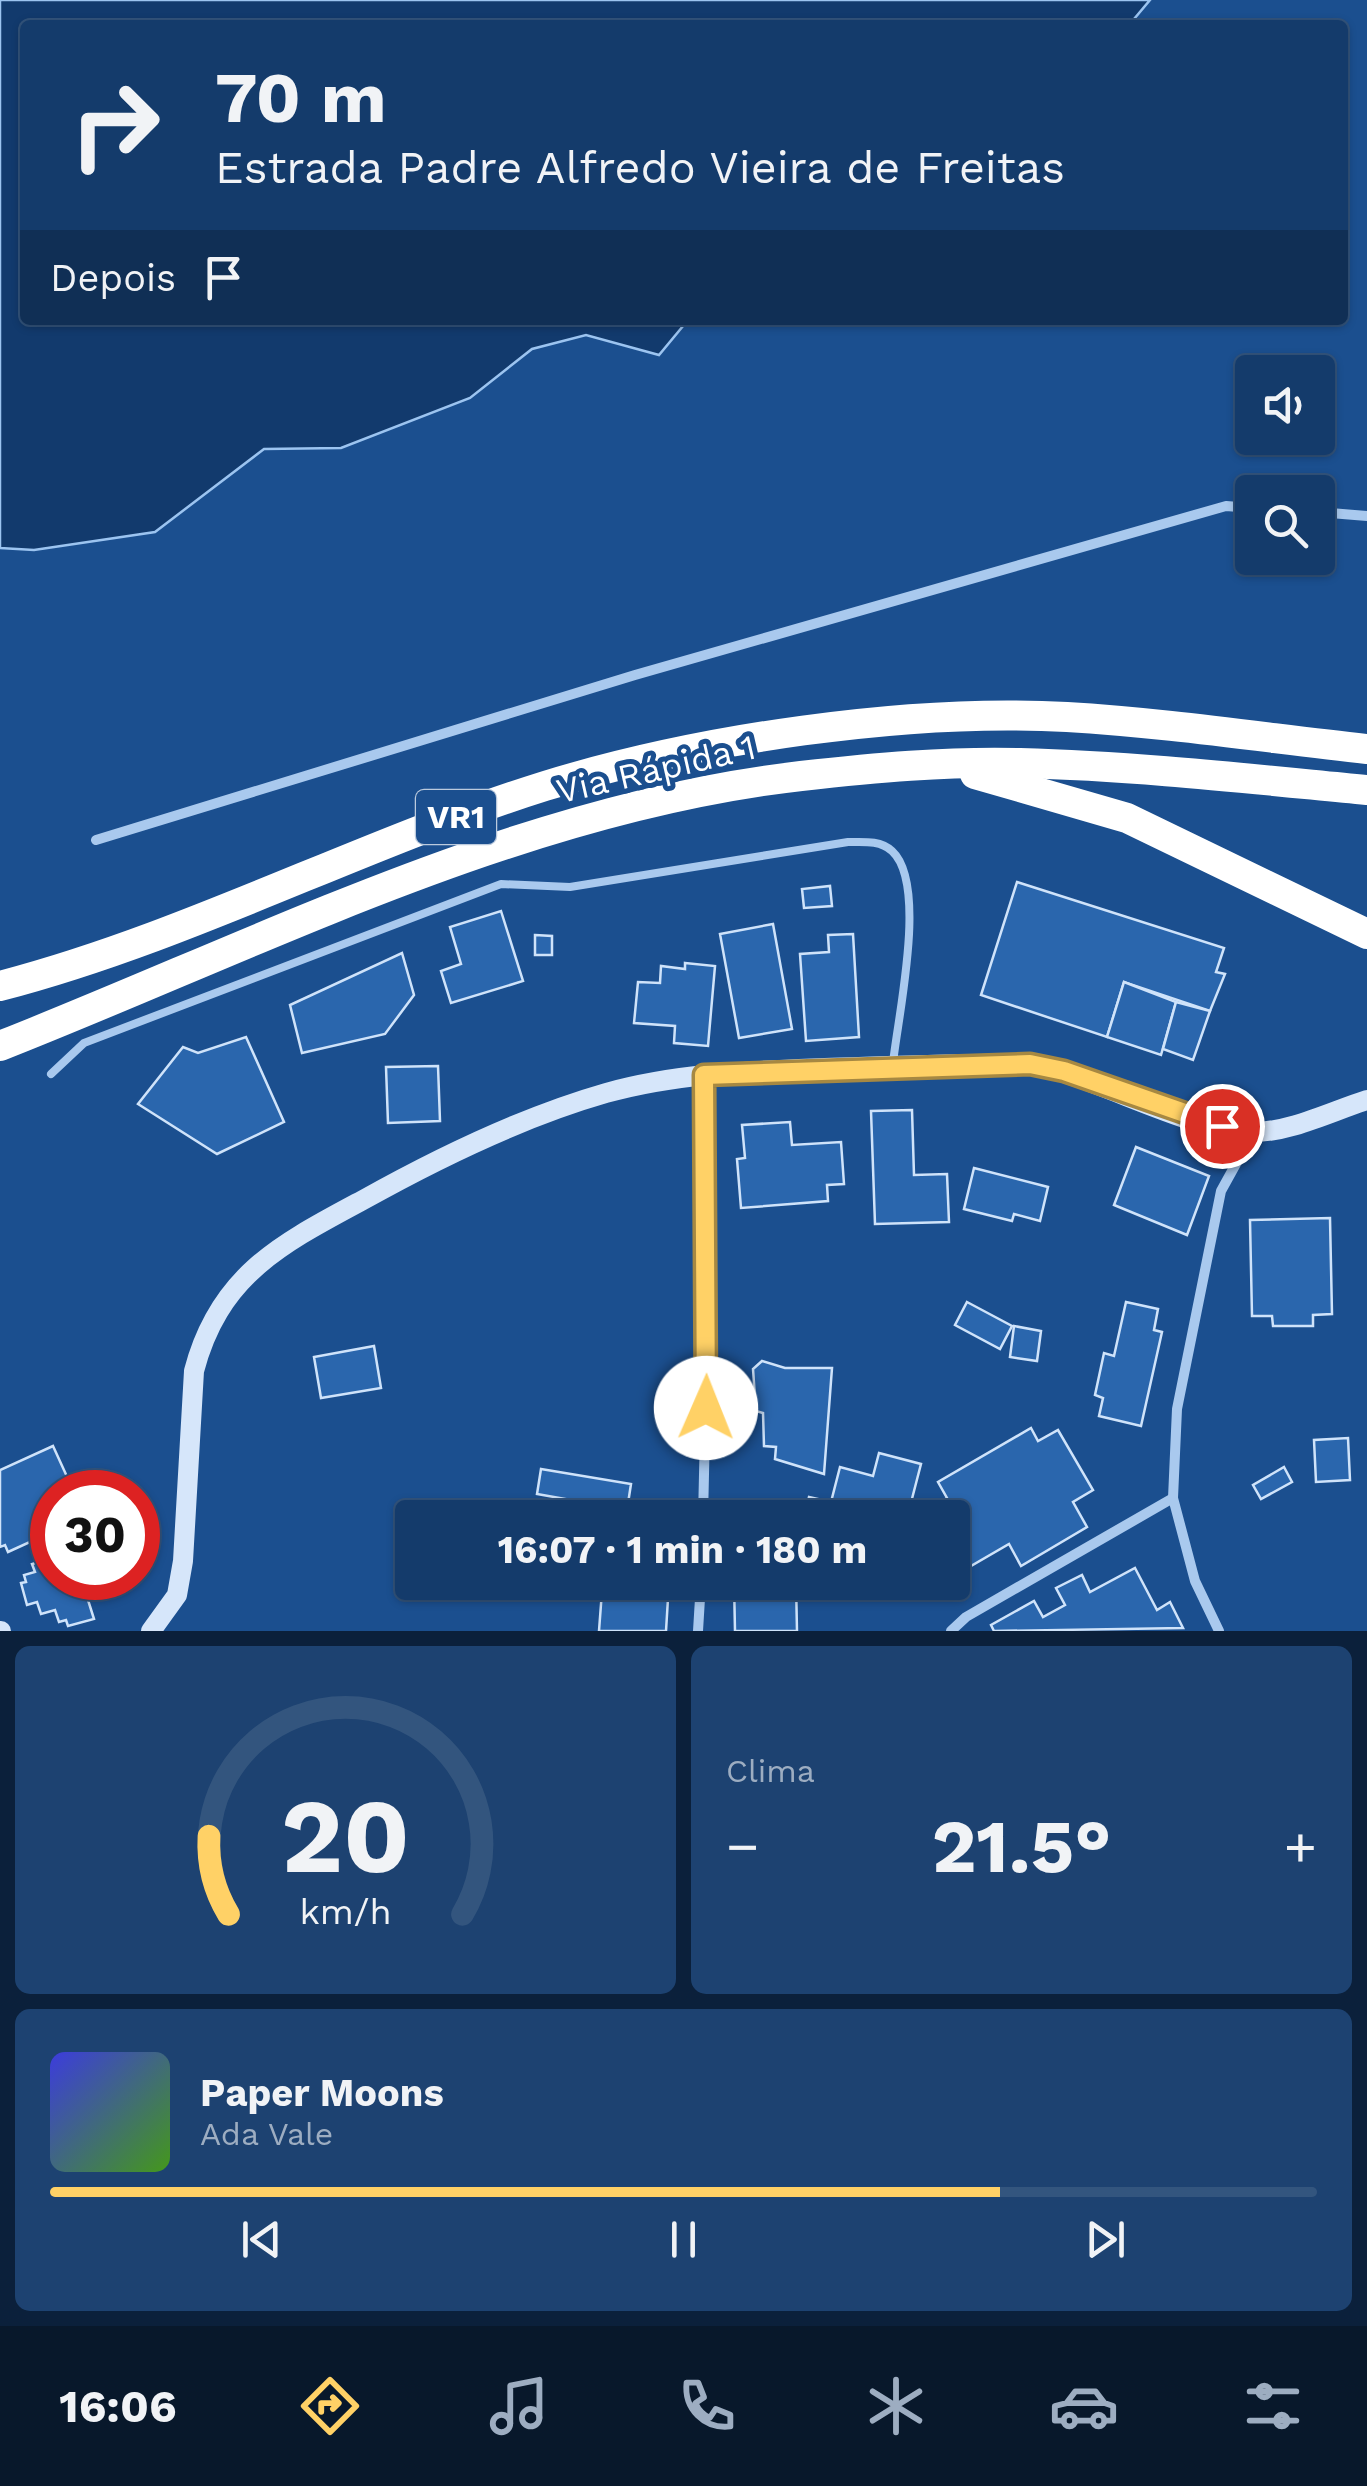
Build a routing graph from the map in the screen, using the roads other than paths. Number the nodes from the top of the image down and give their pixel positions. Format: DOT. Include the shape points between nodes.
graph roads {
  1 [pos="1235,507"];
  2 [pos="1335,513"];
  3 [pos="1367,516"];
  4 [pos="1367,748"];
  5 [pos="938,765"];
  6 [pos="1367,790"];
  7 [pos="96,840"];
  8 [pos="1367,934"];
  9 [pos="0,986"];
  10 [pos="0,1046"];
  11 [pos="893,1066"];
  12 [pos="52,1074"];
  13 [pos="704,1075"];
  14 [pos="1367,1100"];
  15 [pos="1254,1132"];
  16 [pos="1173,1498"];
  17 [pos="703,1500"];
  18 [pos="700,1600"];
  19 [pos="151,1631"];
  20 [pos="698,1631"];
  21 [pos="951,1631"];
  22 [pos="1218,1631"];
  1 -- 7 [label="street" via="673,664"];
  2 -- 3 [label="street"];
  4 -- 9 [label="highway, Via Rápida 1 / VR1" via="1065,717 930,719 778,736 548,785 104,955"];
  5 -- 6 [label="highway, Via Rápida 1 / VR1" via="1018,763"];
  5 -- 8 [label="highway" via="1127,818"];
  5 -- 10 [label="highway, Via Rápida 1 / VR1" via="798,777 670,799 562,827 368,896"];
  11 -- 12 [label="lane" via="911,898 906,870 891,850 872,842 570,887 501,884 84,1044"];
  11 -- 13 [label="main road"];
  11 -- 15 [label="main road" via="1030,1064"];
  13 -- 17 [label="street"];
  13 -- 19 [label="main road" via="608,1092 481,1141 278,1248 231,1289 194,1371 177,1595"];
  14 -- 15 [label="main road"];
  15 -- 16 [label="street" via="1222,1191 1191,1323 1177,1409"];
  16 -- 21 [label="street"];
  16 -- 22 [label="street" via="1194,1581"];
  18 -- 20 [label="street"];
}
